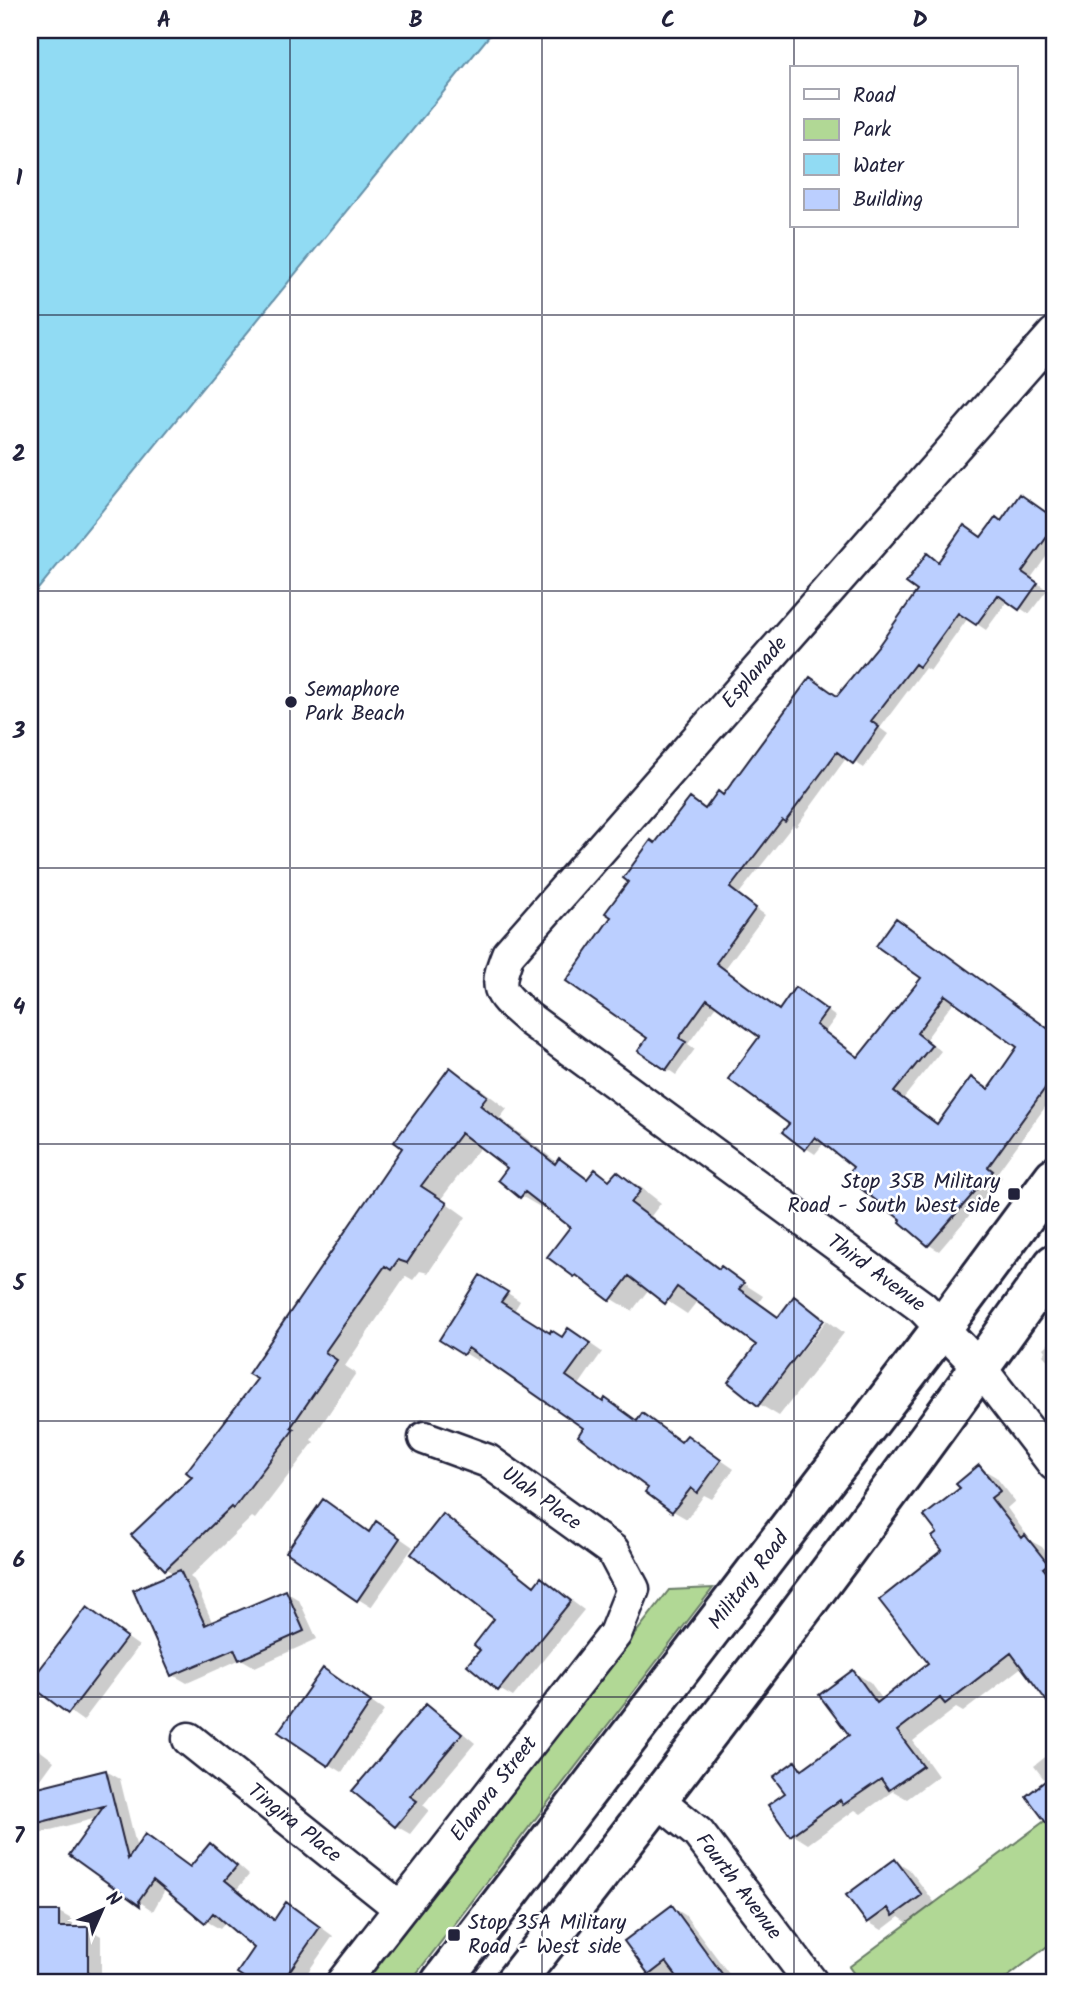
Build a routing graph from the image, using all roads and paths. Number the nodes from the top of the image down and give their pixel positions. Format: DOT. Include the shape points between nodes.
graph roads {
  1 [pos="1054,334"];
  2 [pos="528,1019"];
  3 [pos="1054,1177"];
  4 [pos="1054,1264"];
  5 [pos="942,1328"];
  6 [pos="981,1368"];
  7 [pos="425,1438"];
  8 [pos="1054,1464"];
  9 [pos="633,1589"];
  10 [pos="189,1739"];
  11 [pos="658,1800"];
  12 [pos="399,1907"];
  13 [pos="343,1982"];
  14 [pos="441,1982"];
  15 [pos="515,1982"];
  16 [pos="811,1982"];
  1 -- 2 [label="street, Esplanade" via="508,954 499,978 502,995"];
  2 -- 5 [label="street, Third Avenue" via="922,1307"];
  3 -- 5 [label="main road, Military Road"];
  4 -- 6 [label="main road"];
  5 -- 6 [label="street, Third Avenue"];
  5 -- 14 [label="main road, Military Road"];
  6 -- 8 [label="street, Third Avenue"];
  6 -- 11 [label="main road"];
  7 -- 9 [label="street, Ulah Place" via="488,1461 612,1551"];
  9 -- 12 [label="street, Elanora Street" via="615,1634"];
  10 -- 12 [label="street, Tingira Place"];
  11 -- 15 [label="main road"];
  11 -- 16 [label="street, Fourth Avenue" via="698,1833"];
  12 -- 13 [label="street, Elanora Street"];
}
